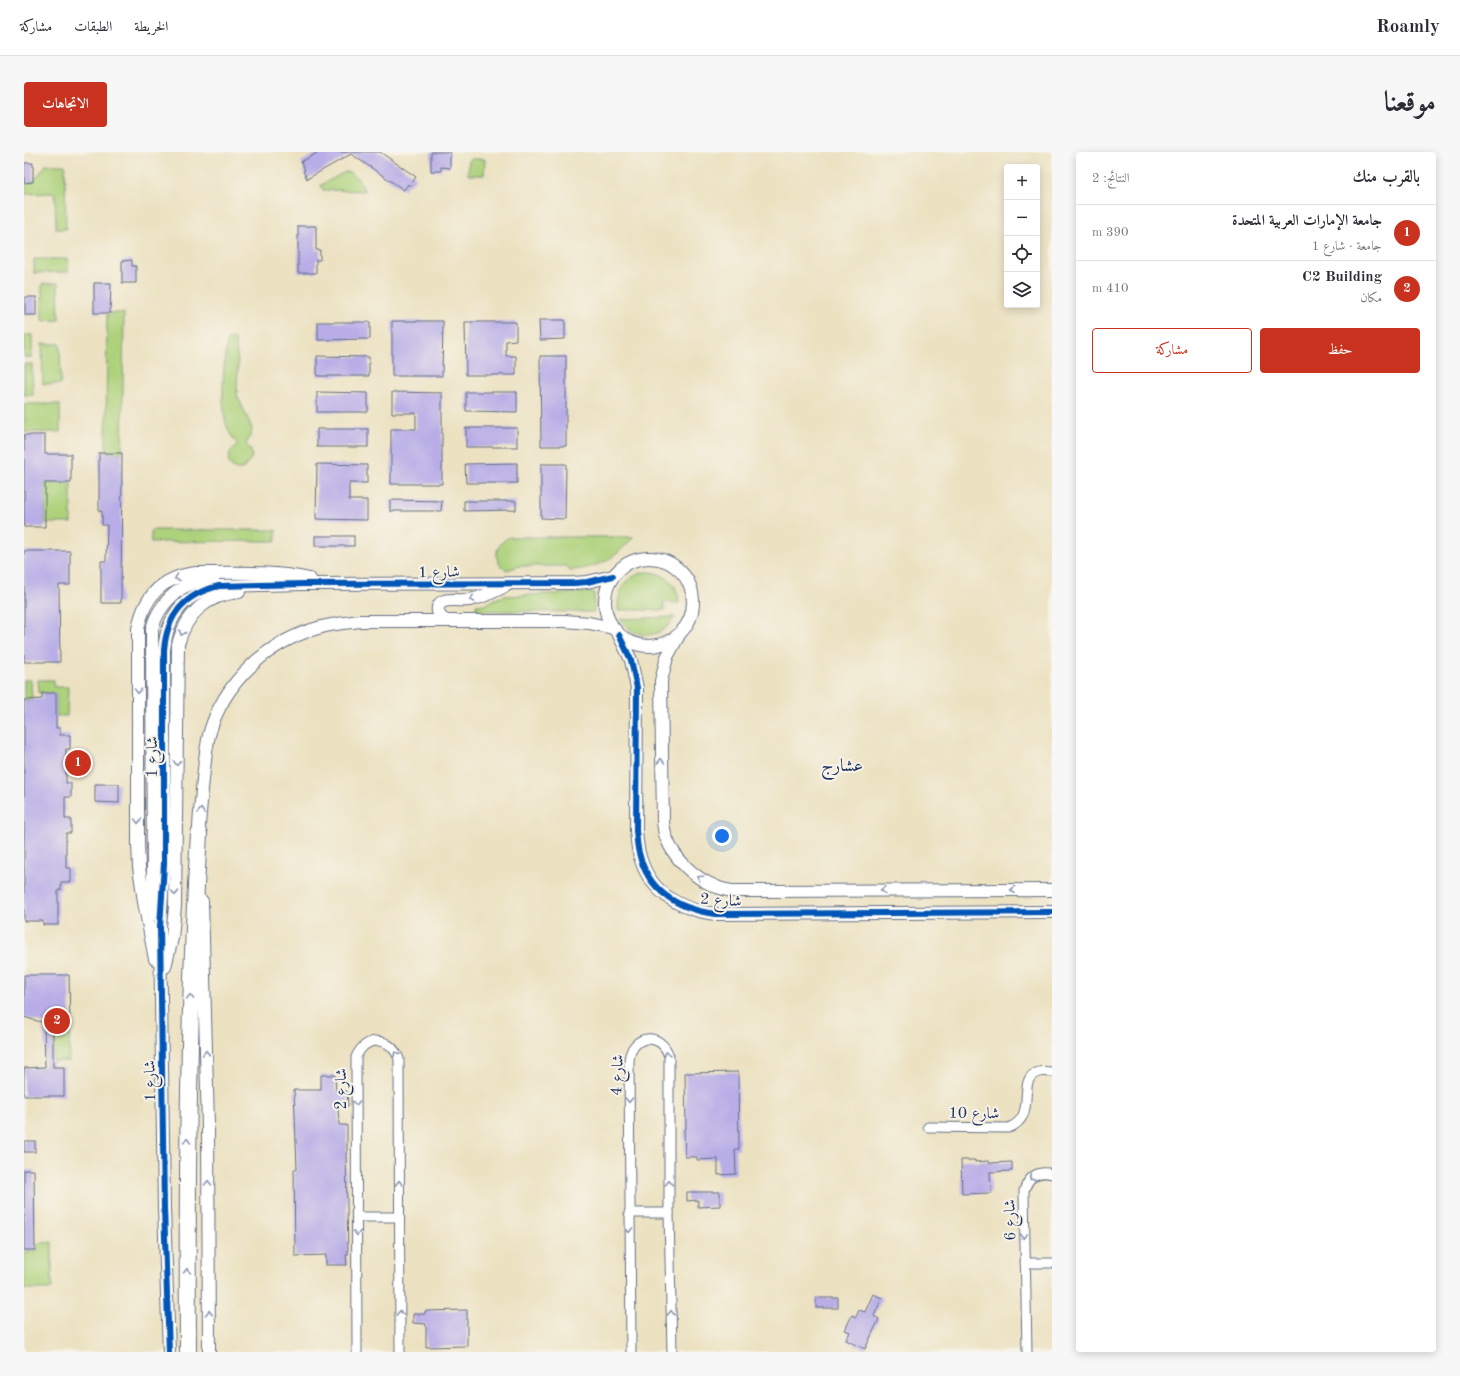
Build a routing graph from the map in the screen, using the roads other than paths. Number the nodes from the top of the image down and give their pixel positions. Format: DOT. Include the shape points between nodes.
graph roads {
  1 [pos="613,576"];
  2 [pos="312,579"];
  3 [pos="342,584"];
  4 [pos="508,584"];
  5 [pos="448,621"];
  6 [pos="616,631"];
  7 [pos="679,635"];
  8 [pos="199,834"];
  9 [pos="1052,890"];
  10 [pos="1052,912"];
  11 [pos="160,927"];
  12 [pos="161,979"];
  13 [pos="1052,1072"];
  14 [pos="928,1127"];
  15 [pos="1052,1174"];
  16 [pos="629,1213"];
  17 [pos="669,1213"];
  18 [pos="357,1217"];
  19 [pos="399,1217"];
  20 [pos="1025,1263"];
  21 [pos="1052,1263"];
  22 [pos="169,1352"];
  23 [pos="188,1352"];
  24 [pos="209,1352"];
  25 [pos="357,1352"];
  26 [pos="400,1352"];
  27 [pos="631,1352"];
  28 [pos="672,1352"];
  29 [pos="1026,1352"];
  1 -- 4 [label="street, شارع 1" via="574,583"];
  1 -- 6 [label="street" via="605,598 606,614"];
  1 -- 7 [label="street" via="627,563 642,558 658,558 679,569 689,582 694,605 690,619"];
  2 -- 3 [label="street, شارع 1"];
  2 -- 11 [label="street, شارع 1" via="200,580 176,592 161,607 155,618 151,642 152,880"];
  2 -- 12 [label="street, one-way" via="266,572 185,574 156,590 144,608 138,629 138,843 144,902"];
  3 -- 4 [label="street, شارع 1"];
  3 -- 11 [label="street, شارع 1" via="219,586 201,591 185,602 169,624 164,650 164,864"];
  3 -- 12 [label="street, one-way" via="226,593 203,604 186,622 178,644 177,656 175,906 172,938"];
  4 -- 5 [label="street, one-way" via="483,597 441,603 438,606 438,613 441,619"];
  5 -- 6 [label="street" via="565,621 589,623"];
  8 -- 5 [label="street, one-way" via="205,753 210,734 222,704 231,690 240,677 260,658 278,645 317,628 360,622"];
  6 -- 7 [label="street" via="636,644 649,646 663,644"];
  6 -- 10 [label="street, شارع 2" via="631,660 637,688 638,851 643,867 654,884 676,903 698,912 715,914"];
  9 -- 7 [label="street, شارع 2, one-way" via="732,891 703,880 683,864 673,851 666,837 663,822 661,681 667,657"];
  23 -- 8 [label="highway, one-way" via="187,1156 190,993"];
  24 -- 8 [label="street, one-way" via="208,1126"];
  11 -- 12 [label="street, شارع 1"];
  12 -- 22 [label="street, شارع 1"];
  13 -- 14 [label="street, شارع 10" via="1040,1072 1031,1077 1027,1085 1025,1113 1014,1126"];
  15 -- 20 [label="street, شارع 6, one-way" via="1033,1176 1025,1185"];
  16 -- 17 [label="street"];
  17 -- 16 [label="street, شارع 4, one-way" via="669,1056 663,1044 650,1039 637,1043 630,1054"];
  16 -- 27 [label="street, شارع 4, one-way"];
  28 -- 17 [label="street, شارع 4, one-way"];
  18 -- 19 [label="street"];
  19 -- 18 [label="street, شارع 2, one-way" via="398,1059 391,1046 378,1041 364,1045 356,1057"];
  18 -- 25 [label="street, شارع 2, one-way"];
  26 -- 19 [label="street, شارع 2, one-way"];
  20 -- 21 [label="street, شارع 6"];
  20 -- 29 [label="street, شارع 6"];
}
